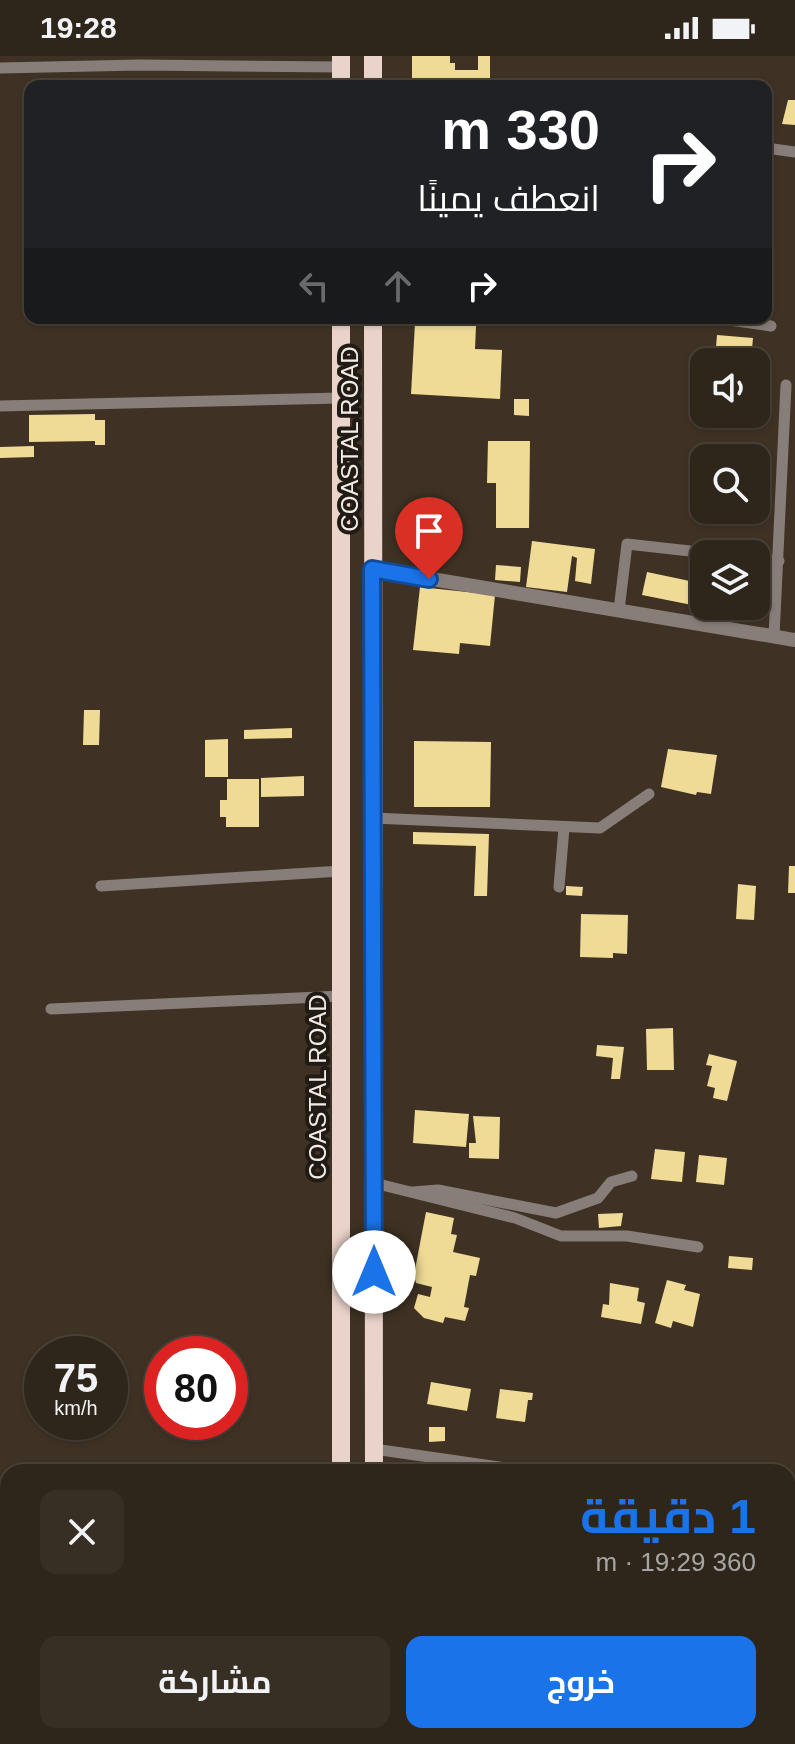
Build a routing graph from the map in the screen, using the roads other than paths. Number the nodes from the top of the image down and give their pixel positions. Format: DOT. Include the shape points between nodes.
graph roads {
  1 [pos="373,56"];
  2 [pos="0,68"];
  3 [pos="341,70"];
  4 [pos="373,80"];
  5 [pos="772,149"];
  6 [pos="795,152"];
  7 [pos="341,324"];
  8 [pos="373,324"];
  9 [pos="757,324"];
  10 [pos="771,326"];
  11 [pos="786,385"];
  12 [pos="341,398"];
  13 [pos="0,406"];
  14 [pos="690,551"];
  15 [pos="770,560"];
  16 [pos="779,561"];
  17 [pos="372,569"];
  18 [pos="619,610"];
  19 [pos="774,636"];
  20 [pos="795,640"];
  21 [pos="649,794"];
  22 [pos="373,818"];
  23 [pos="564,828"];
  24 [pos="341,871"];
  25 [pos="101,886"];
  26 [pos="559,887"];
  27 [pos="341,996"];
  28 [pos="51,1009"];
  29 [pos="632,1176"];
  30 [pos="374,1183"];
  31 [pos="412,1192"];
  32 [pos="698,1247"];
  33 [pos="374,1449"];
  34 [pos="341,1464"];
  35 [pos="374,1464"];
  36 [pos="478,1464"];
  1 -- 4 [label="highway"];
  2 -- 3 [label="street"];
  5 -- 6 [label="street"];
  7 -- 12 [label="highway, COASTAL ROAD"];
  8 -- 17 [label="highway, COASTAL ROAD"];
  9 -- 10 [label="street"];
  11 -- 16 [label="street"];
  12 -- 13 [label="street"];
  12 -- 24 [label="highway, COASTAL ROAD"];
  14 -- 18 [label="street" via="627,544"];
  15 -- 16 [label="street"];
  16 -- 19 [label="street"];
  17 -- 18 [label="street"];
  17 -- 22 [label="highway, COASTAL ROAD"];
  18 -- 19 [label="street"];
  19 -- 20 [label="street"];
  21 -- 23 [label="street" via="600,828"];
  22 -- 23 [label="street"];
  22 -- 30 [label="highway, COASTAL ROAD"];
  23 -- 26 [label="street"];
  24 -- 25 [label="street"];
  24 -- 27 [label="highway, COASTAL ROAD"];
  27 -- 28 [label="street"];
  27 -- 34 [label="highway, COASTAL ROAD"];
  29 -- 31 [label="street" via="611,1182 598,1198 556,1213 438,1190"];
  30 -- 31 [label="street"];
  30 -- 33 [label="highway, COASTAL ROAD"];
  31 -- 32 [label="street" via="515,1218 561,1236 627,1236"];
  33 -- 35 [label="highway, COASTAL ROAD"];
  33 -- 36 [label="street"];
}
